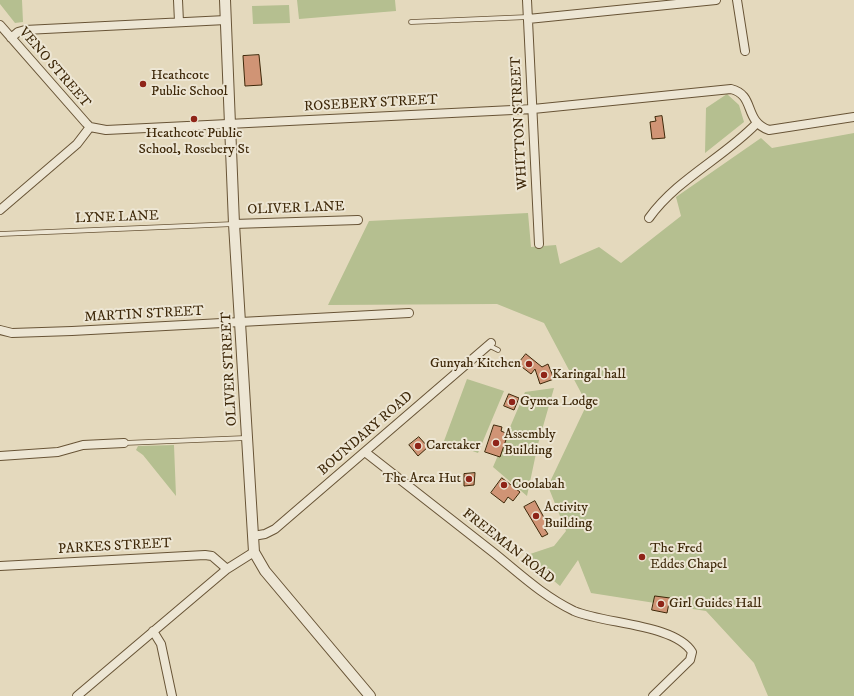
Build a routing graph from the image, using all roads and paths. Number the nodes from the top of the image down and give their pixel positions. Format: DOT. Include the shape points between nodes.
graph roads {
  1 [pos="178,0"];
  2 [pos="225,0"];
  3 [pos="528,0"];
  4 [pos="716,0"];
  5 [pos="737,0"];
  6 [pos="528,18"];
  7 [pos="226,20"];
  8 [pos="179,22"];
  9 [pos="411,22"];
  10 [pos="0,26"];
  11 [pos="11,38"];
  12 [pos="745,51"];
  13 [pos="533,109"];
  14 [pos="854,118"];
  15 [pos="756,124"];
  16 [pos="231,125"];
  17 [pos="90,126"];
  18 [pos="0,210"];
  19 [pos="649,218"];
  20 [pos="358,220"];
  21 [pos="234,224"];
  22 [pos="0,234"];
  23 [pos="539,244"];
  24 [pos="409,313"];
  25 [pos="242,323"];
  26 [pos="0,330"];
  27 [pos="490,344"];
  28 [pos="498,350"];
  29 [pos="248,438"];
  30 [pos="124,443"];
  31 [pos="365,452"];
  32 [pos="0,456"];
  33 [pos="253,536"];
  34 [pos="254,552"];
  35 [pos="0,566"];
  36 [pos="227,569"];
  37 [pos="153,631"];
  38 [pos="77,696"];
  39 [pos="172,696"];
  40 [pos="370,696"];
  41 [pos="653,696"];
  1 -- 8 [label="street"];
  2 -- 7 [label="street, OLIVER STREET"];
  3 -- 6 [label="street, WHITTON STREET"];
  4 -- 6 [label="street"];
  5 -- 12 [label="street"];
  6 -- 9 [label="lane"];
  6 -- 13 [label="street, WHITTON STREET"];
  7 -- 8 [label="street"];
  7 -- 16 [label="street, OLIVER STREET"];
  8 -- 11 [label="street" via="25,30"];
  10 -- 11 [label="street, VENO STREET"];
  11 -- 17 [label="street, VENO STREET"];
  13 -- 15 [label="street, ROSEBERY STREET" via="731,89 744,96"];
  13 -- 16 [label="street, ROSEBERY STREET"];
  13 -- 23 [label="street, WHITTON STREET"];
  14 -- 15 [label="street" via="776,130 764,129"];
  15 -- 19 [label="street" via="745,136 672,191"];
  16 -- 17 [label="street, ROSEBERY STREET" via="106,130"];
  16 -- 21 [label="street, OLIVER STREET"];
  17 -- 18 [label="street" via="77,144"];
  20 -- 21 [label="street, OLIVER LANE"];
  21 -- 22 [label="lane, LYNE LANE"];
  21 -- 25 [label="street, OLIVER STREET"];
  24 -- 25 [label="street, MARTIN STREET"];
  25 -- 26 [label="street, MARTIN STREET" via="12,333"];
  25 -- 29 [label="street, OLIVER STREET"];
  27 -- 28 [label="lane"];
  27 -- 31 [label="street, BOUNDARY ROAD"];
  29 -- 30 [label="lane"];
  29 -- 33 [label="street, OLIVER STREET"];
  30 -- 32 [label="street" via="83,445 58,452"];
  31 -- 33 [label="street, BOUNDARY ROAD" via="275,529"];
  31 -- 41 [label="street, FREEMAN ROAD" via="510,565 535,588 574,611 600,620 639,626 666,634 688,646 692,652 690,660"];
  33 -- 34 [label="street, OLIVER STREET"];
  34 -- 36 [label="street"];
  34 -- 40 [label="street, OLIVER STREET" via="265,570"];
  35 -- 36 [label="street, PARKES STREET" via="205,555 212,556"];
  36 -- 37 [label="street"];
  37 -- 38 [label="street"];
  37 -- 39 [label="street" via="161,644"];
}
